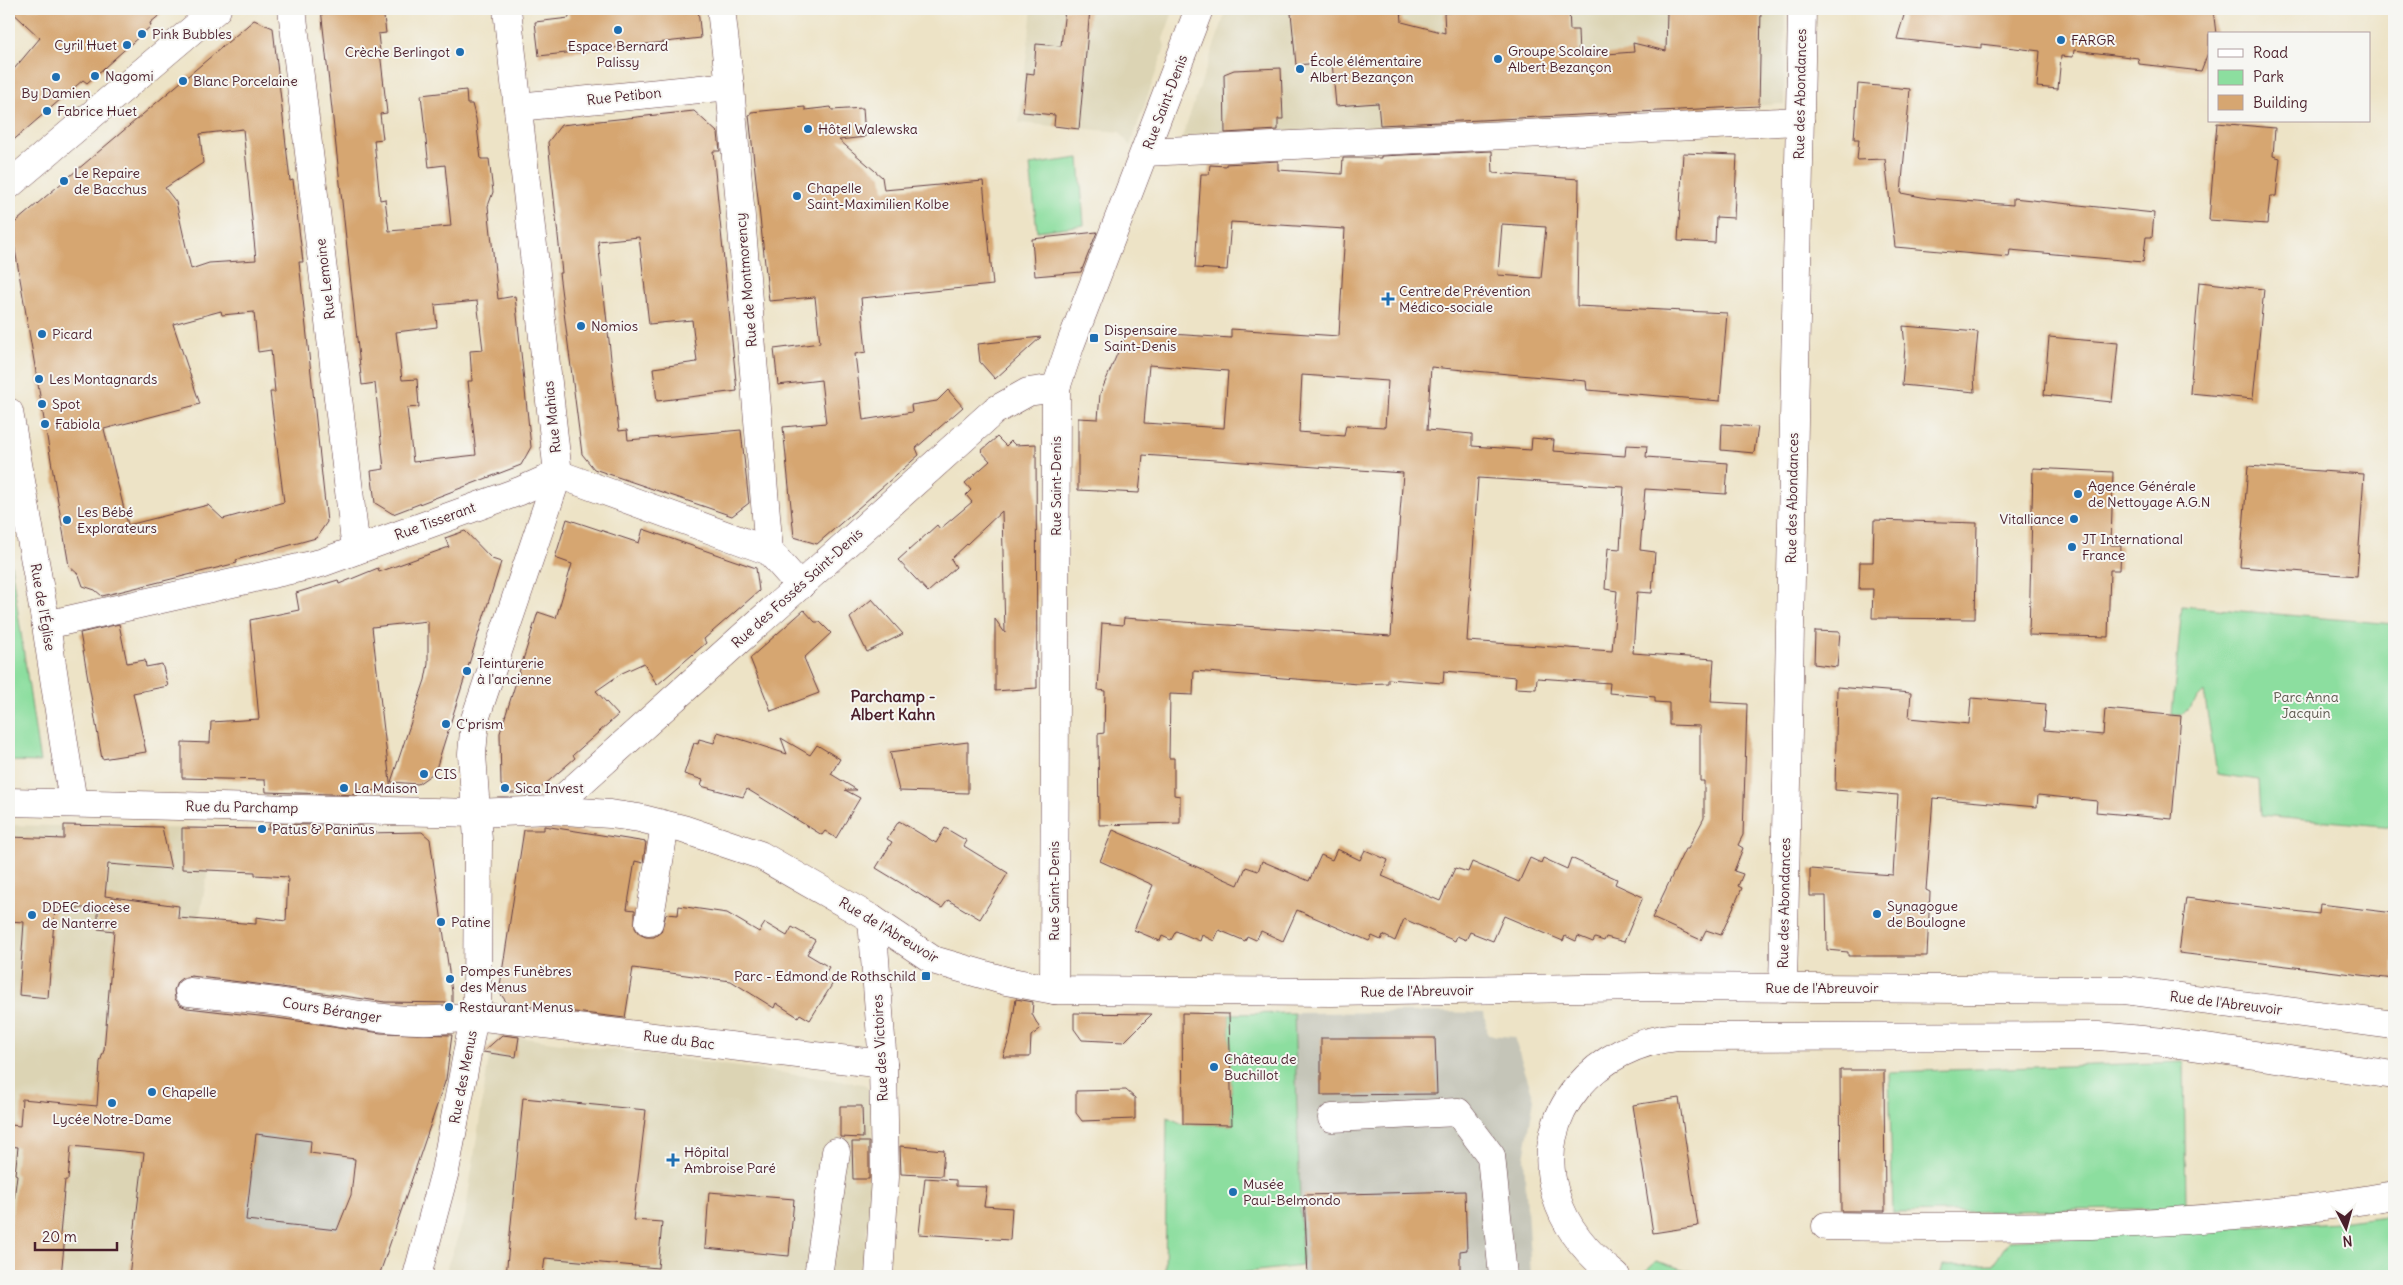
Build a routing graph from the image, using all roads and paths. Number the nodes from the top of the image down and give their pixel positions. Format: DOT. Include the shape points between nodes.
graph roads {
  1 [pos="217,9"];
  2 [pos="292,9"];
  3 [pos="507,9"];
  4 [pos="721,9"];
  5 [pos="1199,9"];
  6 [pos="1802,9"];
  7 [pos="730,86"];
  8 [pos="518,106"];
  9 [pos="1800,121"];
  10 [pos="1145,152"];
  11 [pos="9,185"];
  12 [pos="1056,388"];
  13 [pos="9,412"];
  14 [pos="558,474"];
  15 [pos="356,550"];
  16 [pos="770,551"];
  17 [pos="800,586"];
  18 [pos="46,625"];
  19 [pos="9,802"];
  20 [pos="73,803"];
  21 [pos="550,810"];
  22 [pos="476,813"];
  23 [pos="666,825"];
  24 [pos="872,919"];
  25 [pos="649,922"];
  26 [pos="1783,988"];
  27 [pos="1054,990"];
  28 [pos="189,992"];
  29 [pos="475,1016"];
  30 [pos="2394,1025"];
  31 [pos="883,1064"];
  32 [pos="2394,1075"];
  33 [pos="1332,1118"];
  34 [pos="836,1152"];
  35 [pos="2394,1195"];
  36 [pos="1826,1226"];
  37 [pos="417,1276"];
  38 [pos="818,1276"];
  39 [pos="879,1276"];
  40 [pos="1503,1276"];
  41 [pos="1616,1276"];
  1 -- 11 [label="main road"];
  2 -- 15 [label="main road, Rue Lemoine"];
  3 -- 8 [label="main road, Rue Mahias"];
  4 -- 7 [label="main road, Rue de Montmorency"];
  5 -- 10 [label="main road, Rue Saint-Denis"];
  6 -- 9 [label="main road, Rue des Abondances"];
  7 -- 8 [label="main road, Rue Petibon"];
  7 -- 16 [label="main road, Rue de Montmorency"];
  8 -- 14 [label="main road, Rue Mahias"];
  9 -- 10 [label="main road"];
  9 -- 26 [label="main road, Rue des Abondances"];
  10 -- 12 [label="main road, Rue Saint-Denis"];
  12 -- 17 [label="main road, Rue des Fossés Saint-Denis" via="1028,392 994,411"];
  12 -- 27 [label="main road, Rue Saint-Denis"];
  13 -- 18 [label="main road, Rue de l'Église"];
  14 -- 15 [label="main road, Rue Tisserant" via="520,491"];
  14 -- 16 [label="main road"];
  14 -- 22 [label="main road, Rue Mahias" via="475,719 472,754"];
  15 -- 18 [label="main road, Rue Tisserant" via="322,563"];
  16 -- 17 [label="main road"];
  17 -- 21 [label="main road, Rue des Fossés Saint-Denis"];
  18 -- 20 [label="main road, Rue de l'Église"];
  19 -- 20 [label="main road, Rue du Parchamp"];
  20 -- 22 [label="main road, Rue du Parchamp"];
  21 -- 22 [label="main road, Rue de l'Abreuvoir"];
  21 -- 23 [label="main road, Rue de l'Abreuvoir" via="610,814"];
  22 -- 29 [label="main road, Rue des Menus"];
  23 -- 24 [label="main road, Rue de l'Abreuvoir" via="760,855"];
  23 -- 25 [label="main road"];
  24 -- 27 [label="main road, Rue de l'Abreuvoir" via="933,960 1006,981"];
  24 -- 31 [label="main road, Rue des Victoires"];
  26 -- 27 [label="main road, Rue de l'Abreuvoir" via="1332,992"];
  26 -- 30 [label="main road, Rue de l'Abreuvoir" via="2125,990"];
  28 -- 29 [label="main road, Cours Béranger" via="261,999 394,1020 450,1020"];
  29 -- 31 [label="main road, Rue du Bac"];
  29 -- 37 [label="main road, Rue des Menus" via="446,1171"];
  31 -- 39 [label="main road, Rue des Victoires" via="885,1177"];
  32 -- 41 [label="main road" via="2164,1042 2099,1036 1678,1037 1646,1041 1608,1059 1587,1075 1564,1109 1551,1146 1550,1171 1561,1210 1579,1240"];
  33 -- 40 [label="main road" via="1458,1112 1491,1156"];
  34 -- 38 [label="main road"];
  35 -- 36 [label="main road" via="2228,1218 2074,1227"];
}
